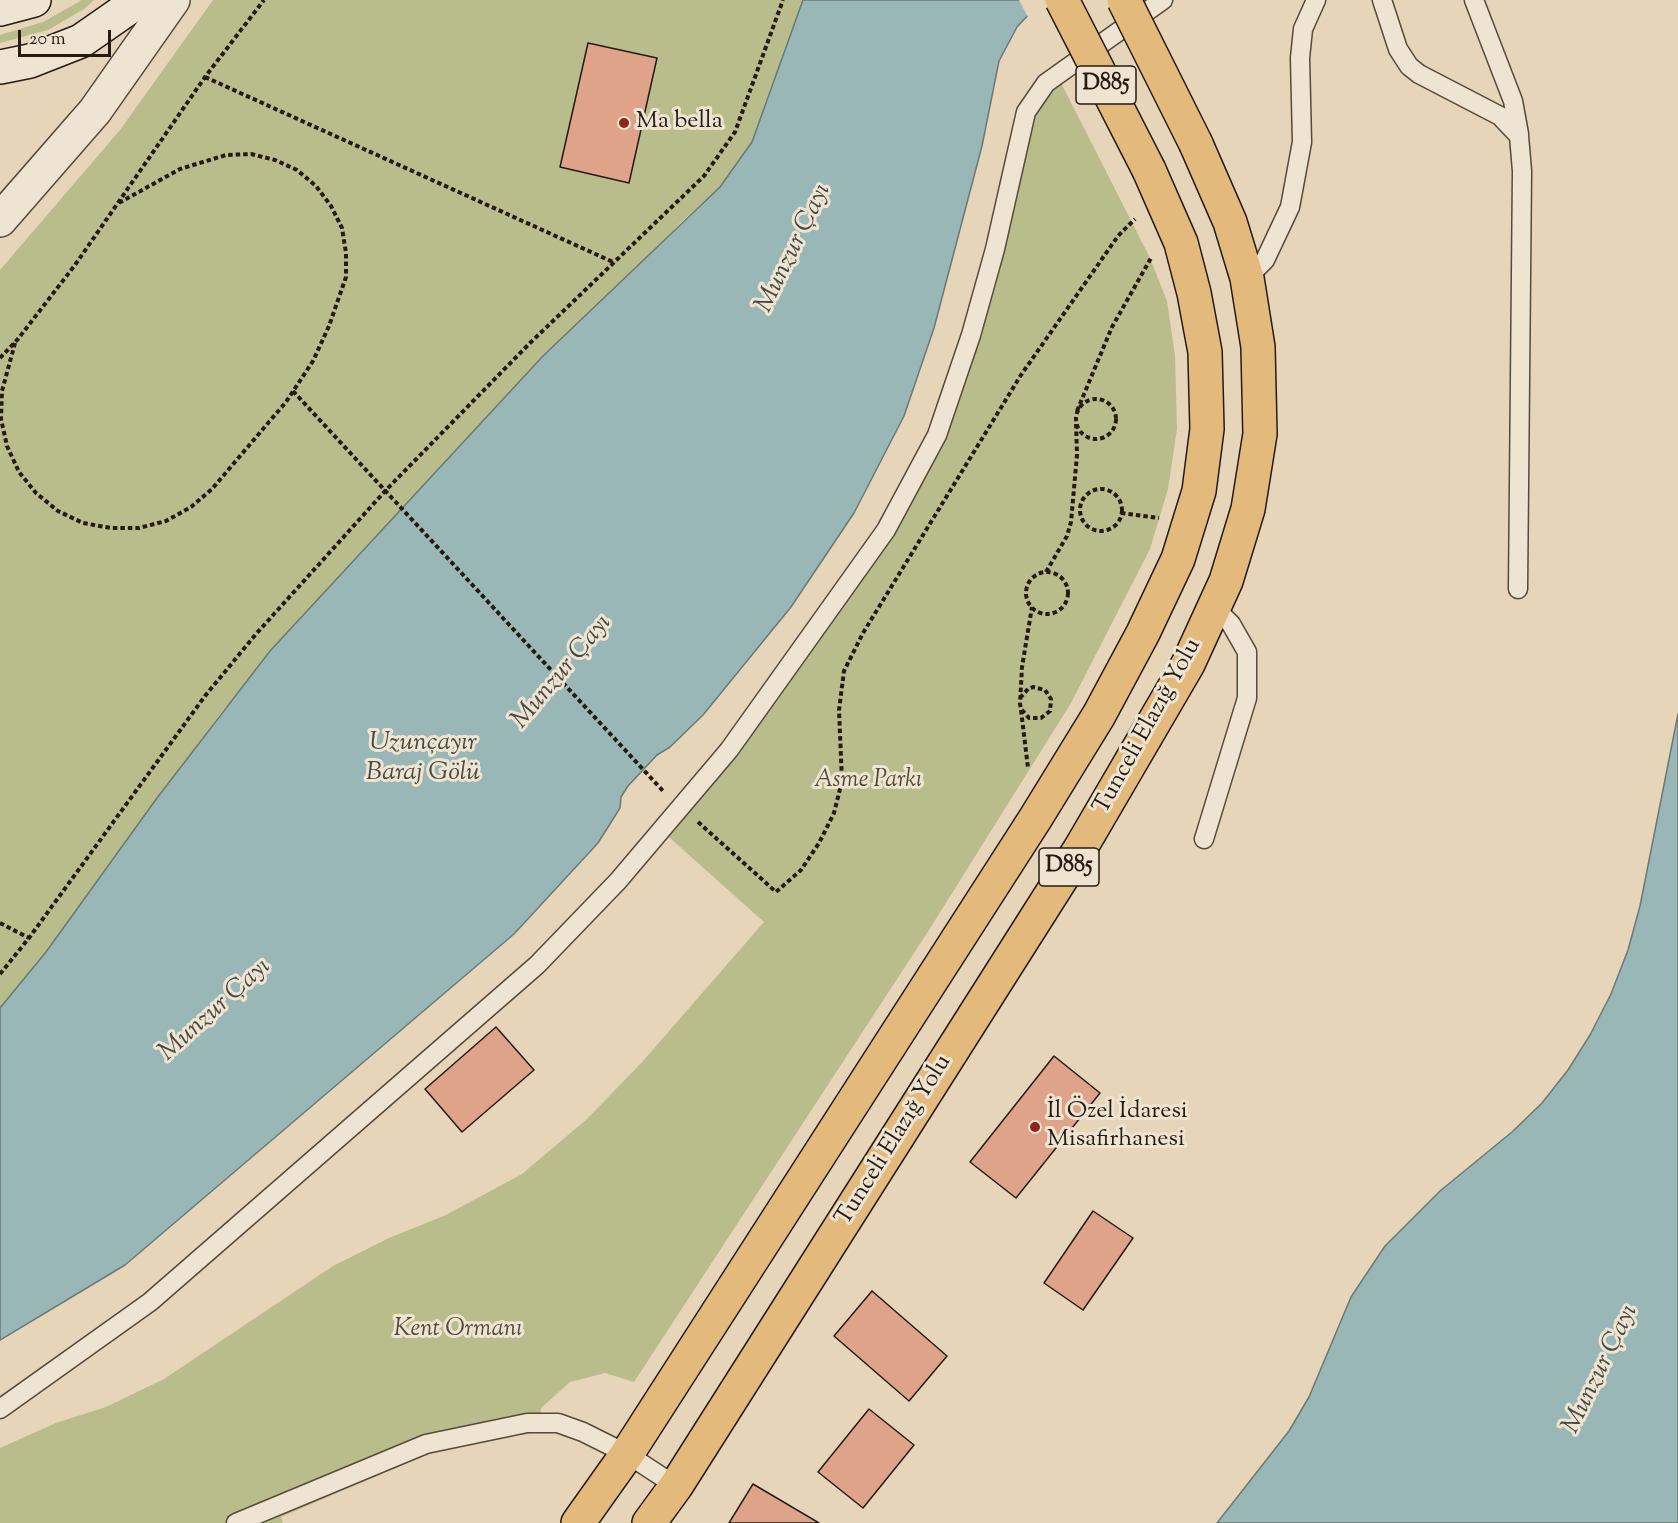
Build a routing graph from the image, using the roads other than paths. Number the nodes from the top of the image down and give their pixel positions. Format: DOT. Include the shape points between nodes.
graph roads {
  1 [pos="34,0"];
  2 [pos="140,0"];
  3 [pos="173,0"];
  4 [pos="1062,0"];
  5 [pos="1124,0"];
  6 [pos="1163,0"];
  7 [pos="1316,0"];
  8 [pos="1382,0"];
  9 [pos="1474,0"];
  10 [pos="0,9"];
  11 [pos="0,67"];
  12 [pos="1519,136"];
  13 [pos="0,220"];
  14 [pos="1247,278"];
  15 [pos="1518,589"];
  16 [pos="1214,607"];
  17 [pos="1204,839"];
  18 [pos="0,1409"];
  19 [pos="627,1454"];
  20 [pos="676,1486"];
  21 [pos="236,1523"];
  22 [pos="578,1523"];
  23 [pos="649,1523"];
  1 -- 10 [label="street"];
  2 -- 11 [label="street" via="81,41 30,61"];
  3 -- 13 [label="street" via="95,111"];
  4 -- 19 [label="main road, Tunceli Elazığ Yolu / D885, bridge" via="1149,171 1176,232 1194,293 1205,352 1207,429 1198,491 1179,559 1099,715 1041,810"];
  5 -- 14 [label="main road, Tunceli Elazığ Yolu / D885, bridge" via="1196,144 1230,222"];
  6 -- 18 [label="lane" via="1046,82 1026,112 995,249 937,435 886,530 729,750 618,881 537,965 150,1302"];
  7 -- 14 [label="lane" via="1303,29 1302,141 1290,207 1265,260"];
  8 -- 12 [label="lane" via="1398,49 1409,66 1500,116"];
  9 -- 12 [label="lane" via="1513,101"];
  12 -- 15 [label="lane" via="1522,171"];
  14 -- 16 [label="main road, Tunceli Elazığ Yolu / D885" via="1258,347 1260,434 1248,508"];
  16 -- 17 [label="lane" via="1231,624 1247,652 1247,698"];
  16 -- 20 [label="main road, Tunceli Elazığ Yolu / D885" via="1188,664 1080,849"];
  19 -- 20 [label="lane"];
  19 -- 21 [label="lane" via="558,1423 527,1423 426,1444"];
  19 -- 22 [label="main road, Tunceli Elazığ Yolu / D885"];
  20 -- 23 [label="main road, Tunceli Elazığ Yolu / D885"];
}
